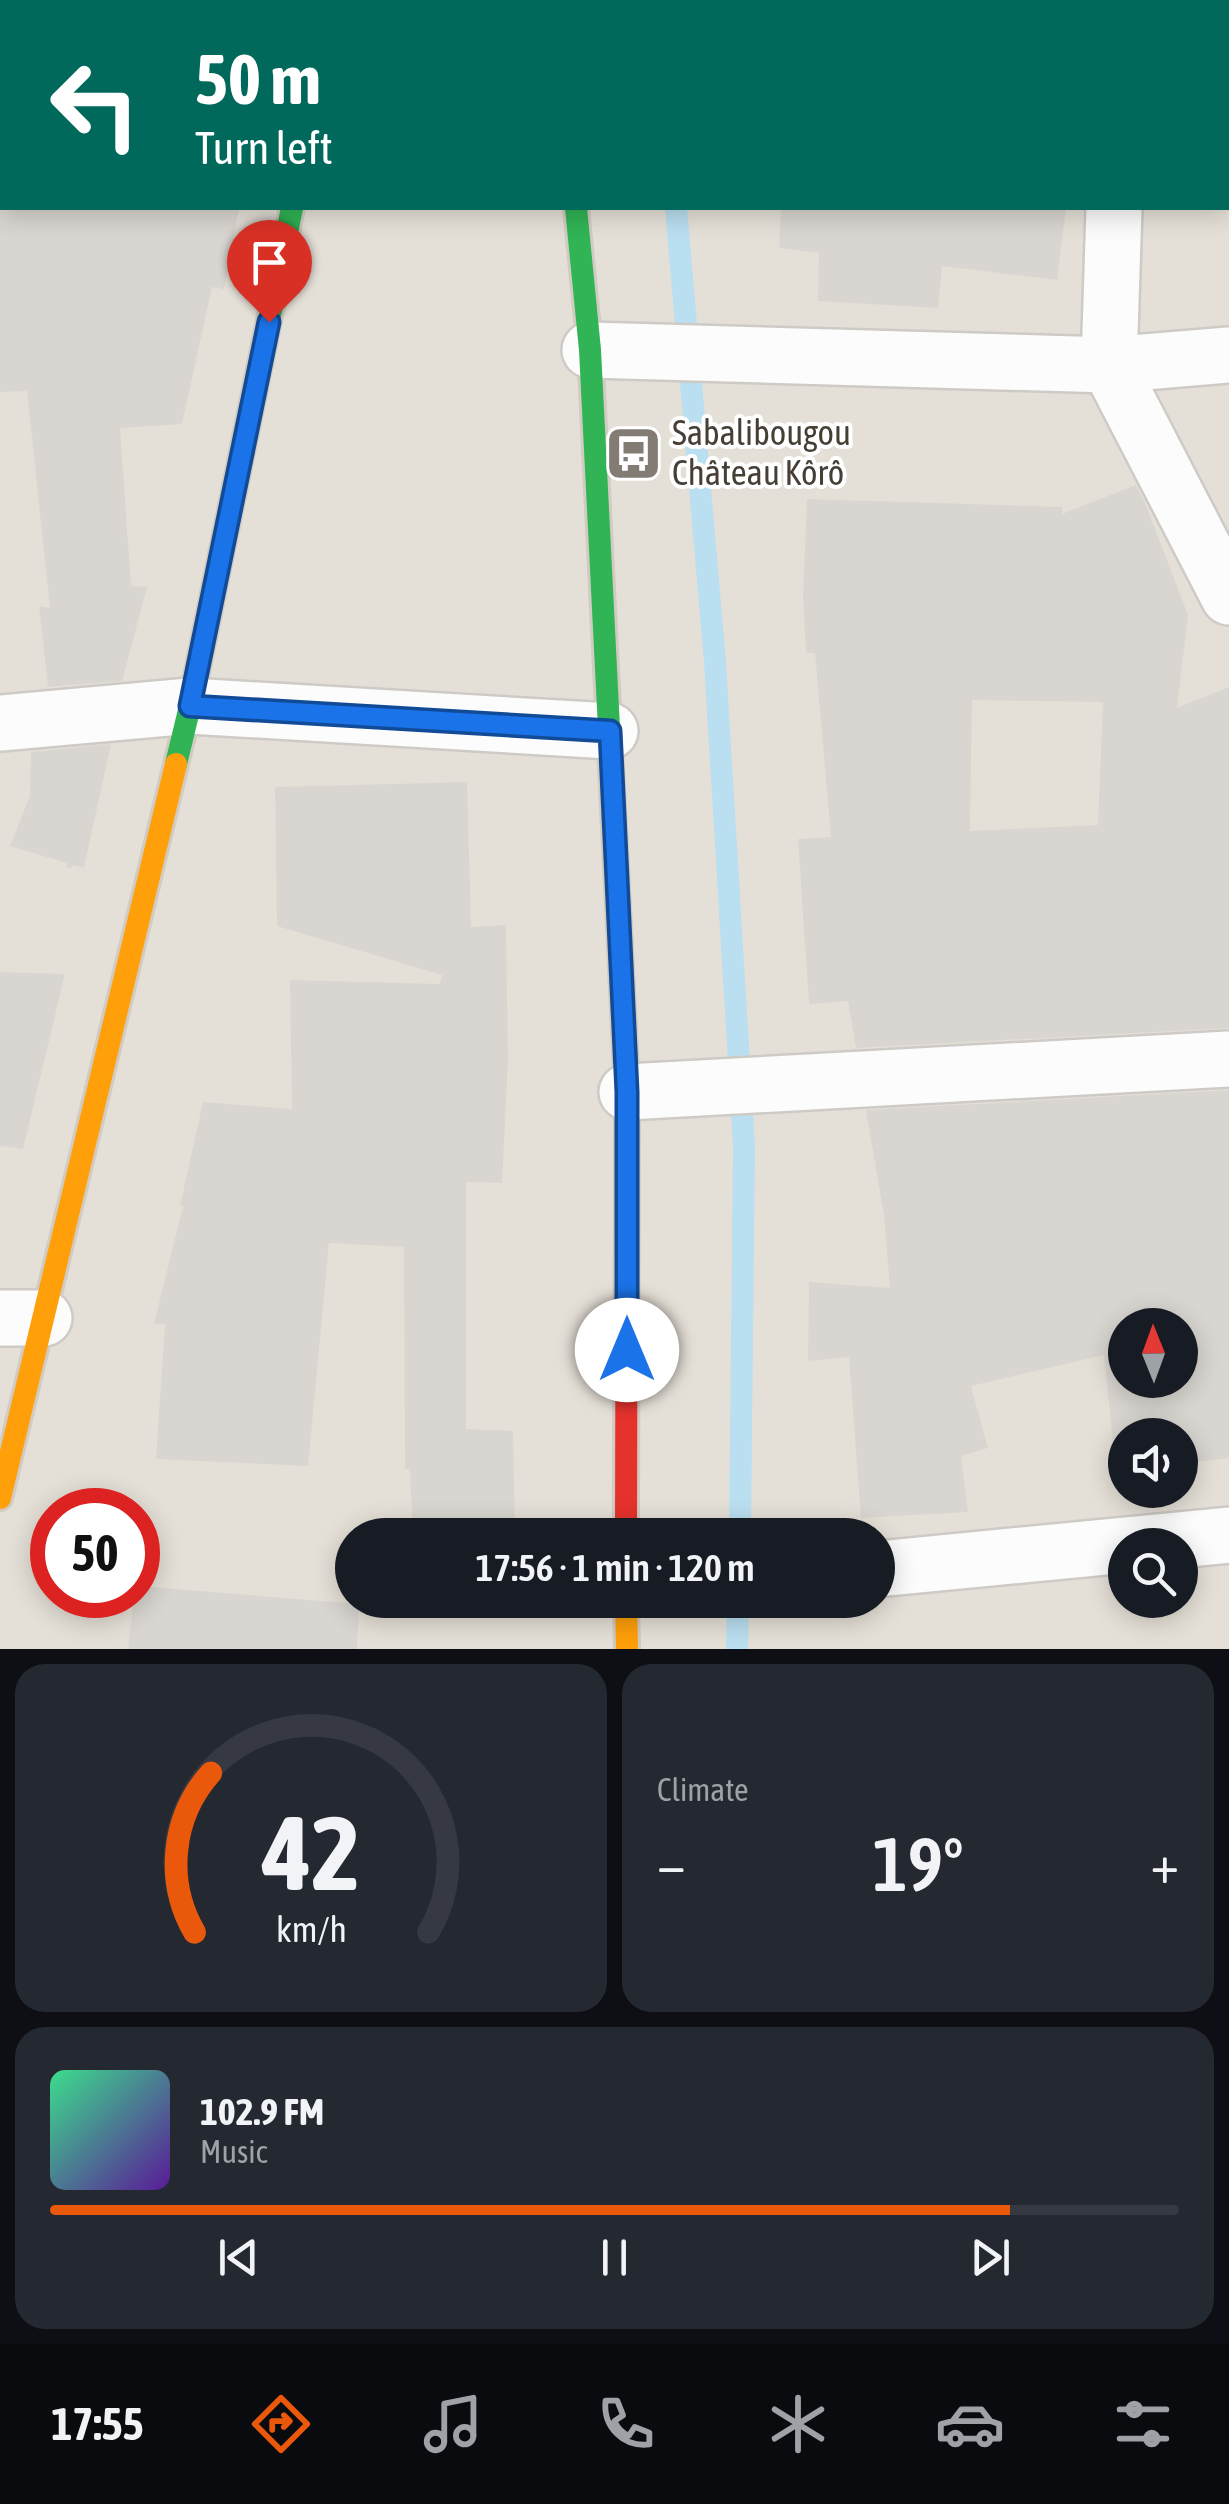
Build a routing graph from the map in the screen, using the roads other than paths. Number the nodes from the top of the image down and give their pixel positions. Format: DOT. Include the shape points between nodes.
graph roads {
  1 [pos="292,210"];
  2 [pos="576,210"];
  3 [pos="1114,210"];
  4 [pos="590,350"];
  5 [pos="1229,355"];
  6 [pos="1109,365"];
  7 [pos="1229,597"];
  8 [pos="190,706"];
  9 [pos="0,723"];
  10 [pos="610,731"];
  11 [pos="1229,1059"];
  12 [pos="627,1092"];
  13 [pos="22,1318"];
  14 [pos="0,1498"];
  15 [pos="626,1518"];
  16 [pos="1229,1535"];
  17 [pos="895,1567"];
  18 [pos="626,1618"];
  19 [pos="627,1649"];
  1 -- 8 [label="main road"];
  2 -- 4 [label="main road"];
  3 -- 6 [label="street"];
  4 -- 6 [label="street"];
  4 -- 10 [label="main road"];
  5 -- 6 [label="street"];
  6 -- 7 [label="street"];
  8 -- 9 [label="street"];
  8 -- 10 [label="street"];
  8 -- 13 [label="main road"];
  10 -- 12 [label="main road"];
  11 -- 12 [label="street"];
  12 -- 15 [label="main road"];
  13 -- 14 [label="main road"];
  16 -- 17 [label="street"];
  18 -- 19 [label="main road"];
}
